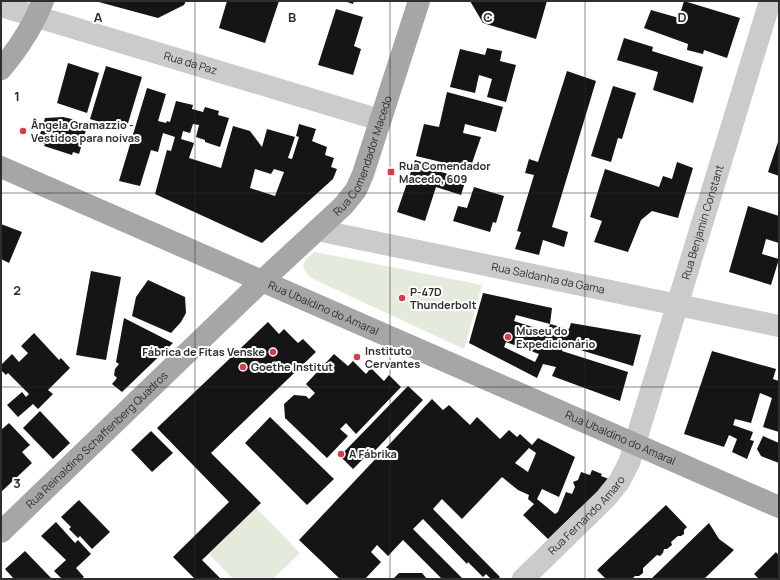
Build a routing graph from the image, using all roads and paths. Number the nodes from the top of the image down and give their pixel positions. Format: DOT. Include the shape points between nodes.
graph roads {
  1 [pos="419,1"];
  2 [pos="770,1"];
  3 [pos="1,6"];
  4 [pos="40,9"];
  5 [pos="1,69"];
  6 [pos="380,120"];
  7 [pos="1,166"];
  8 [pos="318,230"];
  9 [pos="262,281"];
  10 [pos="678,305"];
  11 [pos="779,326"];
  12 [pos="636,443"];
  13 [pos="779,507"];
  14 [pos="1,532"];
  15 [pos="523,579"];
  1 -- 6 [label="main road, Rua Comendador Macedo"];
  2 -- 10 [label="street, Rua Benjamin Constant"];
  3 -- 4 [label="street, Rua da Paz"];
  4 -- 5 [label="main road" via="23,40"];
  4 -- 6 [label="street, Rua da Paz"];
  6 -- 8 [label="main road, Rua Comendador Macedo" via="356,190"];
  7 -- 9 [label="main road, Rua Ubaldino do Amaral"];
  8 -- 9 [label="main road, Rua Comendador Macedo"];
  8 -- 10 [label="street, Rua Saldanha da Gama"];
  9 -- 12 [label="main road, Rua Ubaldino do Amaral"];
  9 -- 14 [label="main road, Rua Reinaldino Schaffenberg Quadros"];
  10 -- 11 [label="street, Rua Saldanha da Gama"];
  10 -- 12 [label="street, Rua Benjamin Constant"];
  12 -- 13 [label="main road, Rua Ubaldino do Amaral"];
  12 -- 15 [label="street, Rua Fernando Amaro" via="619,482 606,498"];
}
